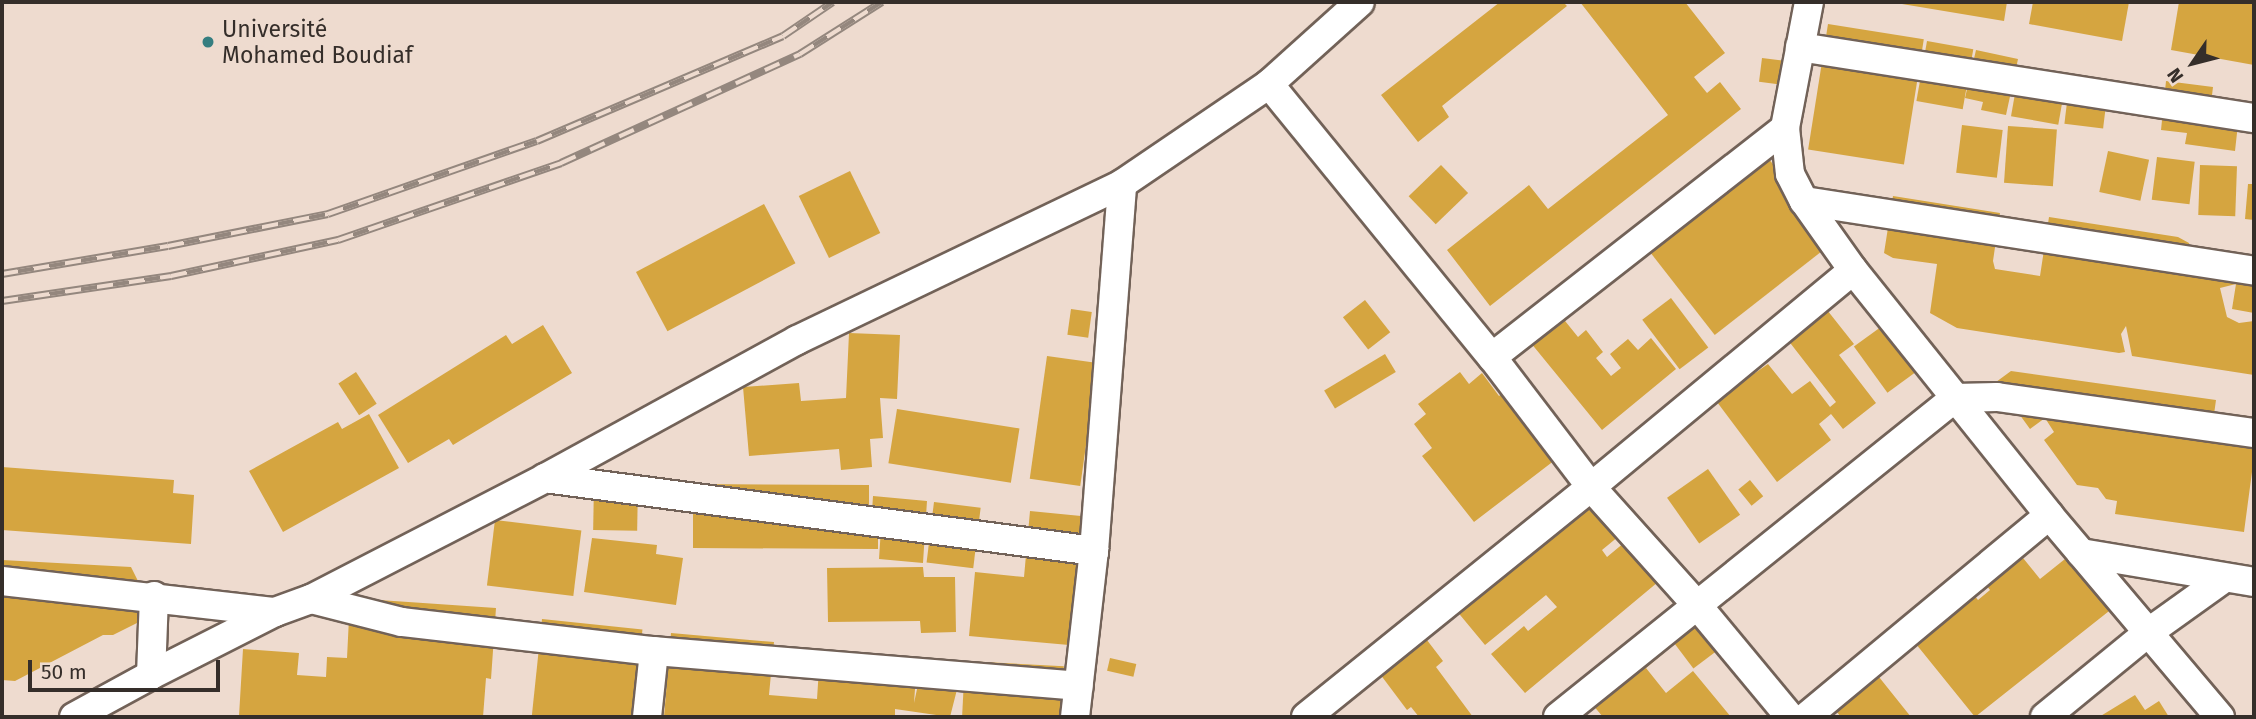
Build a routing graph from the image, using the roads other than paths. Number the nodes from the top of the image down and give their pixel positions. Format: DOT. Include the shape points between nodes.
graph roads {
  1 [pos="1360,2"];
  2 [pos="1809,2"];
  3 [pos="1800,47"];
  4 [pos="1269,84"];
  5 [pos="2254,118"];
  6 [pos="1784,128"];
  7 [pos="1122,184"];
  8 [pos="1804,201"];
  9 [pos="1853,270"];
  10 [pos="2254,271"];
  11 [pos="1492,357"];
  12 [pos="1955,398"];
  13 [pos="2254,433"];
  14 [pos="545,478"];
  15 [pos="1591,487"];
  16 [pos="2049,515"];
  17 [pos="1094,551"];
  18 [pos="2081,553"];
  19 [pos="2253,577"];
  20 [pos="2223,579"];
  21 [pos="2,581"];
  22 [pos="154,596"];
  23 [pos="311,599"];
  24 [pos="1697,605"];
  25 [pos="275,612"];
  26 [pos="2149,632"];
  27 [pos="654,651"];
  28 [pos="150,675"];
  29 [pos="1079,686"];
  30 [pos="74,717"];
  31 [pos="647,717"];
  32 [pos="1075,717"];
  33 [pos="1306,717"];
  34 [pos="1558,717"];
  35 [pos="1790,717"];
  36 [pos="1806,717"];
  37 [pos="2045,717"];
  38 [pos="2220,717"];
  1 -- 4 [label="street"];
  2 -- 3 [label="street"];
  3 -- 5 [label="street"];
  3 -- 6 [label="street"];
  4 -- 7 [label="street"];
  4 -- 11 [label="street"];
  6 -- 8 [label="street" via="1790,174"];
  6 -- 11 [label="street"];
  7 -- 14 [label="street" via="797,340"];
  7 -- 17 [label="street"];
  8 -- 9 [label="street"];
  8 -- 10 [label="street"];
  9 -- 12 [label="street"];
  9 -- 15 [label="street"];
  11 -- 15 [label="street"];
  12 -- 13 [label="street" via="1997,397"];
  12 -- 16 [label="street"];
  12 -- 24 [label="street"];
  14 -- 17 [label="street"];
  14 -- 23 [label="street"];
  15 -- 24 [label="street"];
  15 -- 33 [label="street"];
  16 -- 18 [label="street"];
  16 -- 36 [label="street"];
  17 -- 29 [label="street"];
  18 -- 20 [label="street"];
  18 -- 26 [label="street"];
  19 -- 20 [label="street"];
  20 -- 26 [label="street"];
  21 -- 22 [label="street"];
  22 -- 25 [label="street"];
  22 -- 28 [label="street"];
  23 -- 25 [label="street"];
  23 -- 27 [label="street" via="402,622"];
  24 -- 34 [label="street"];
  24 -- 35 [label="street"];
  25 -- 28 [label="street"];
  26 -- 37 [label="street"];
  26 -- 38 [label="street"];
  27 -- 29 [label="street"];
  27 -- 31 [label="street"];
  28 -- 30 [label="street"];
  29 -- 32 [label="street"];
}
